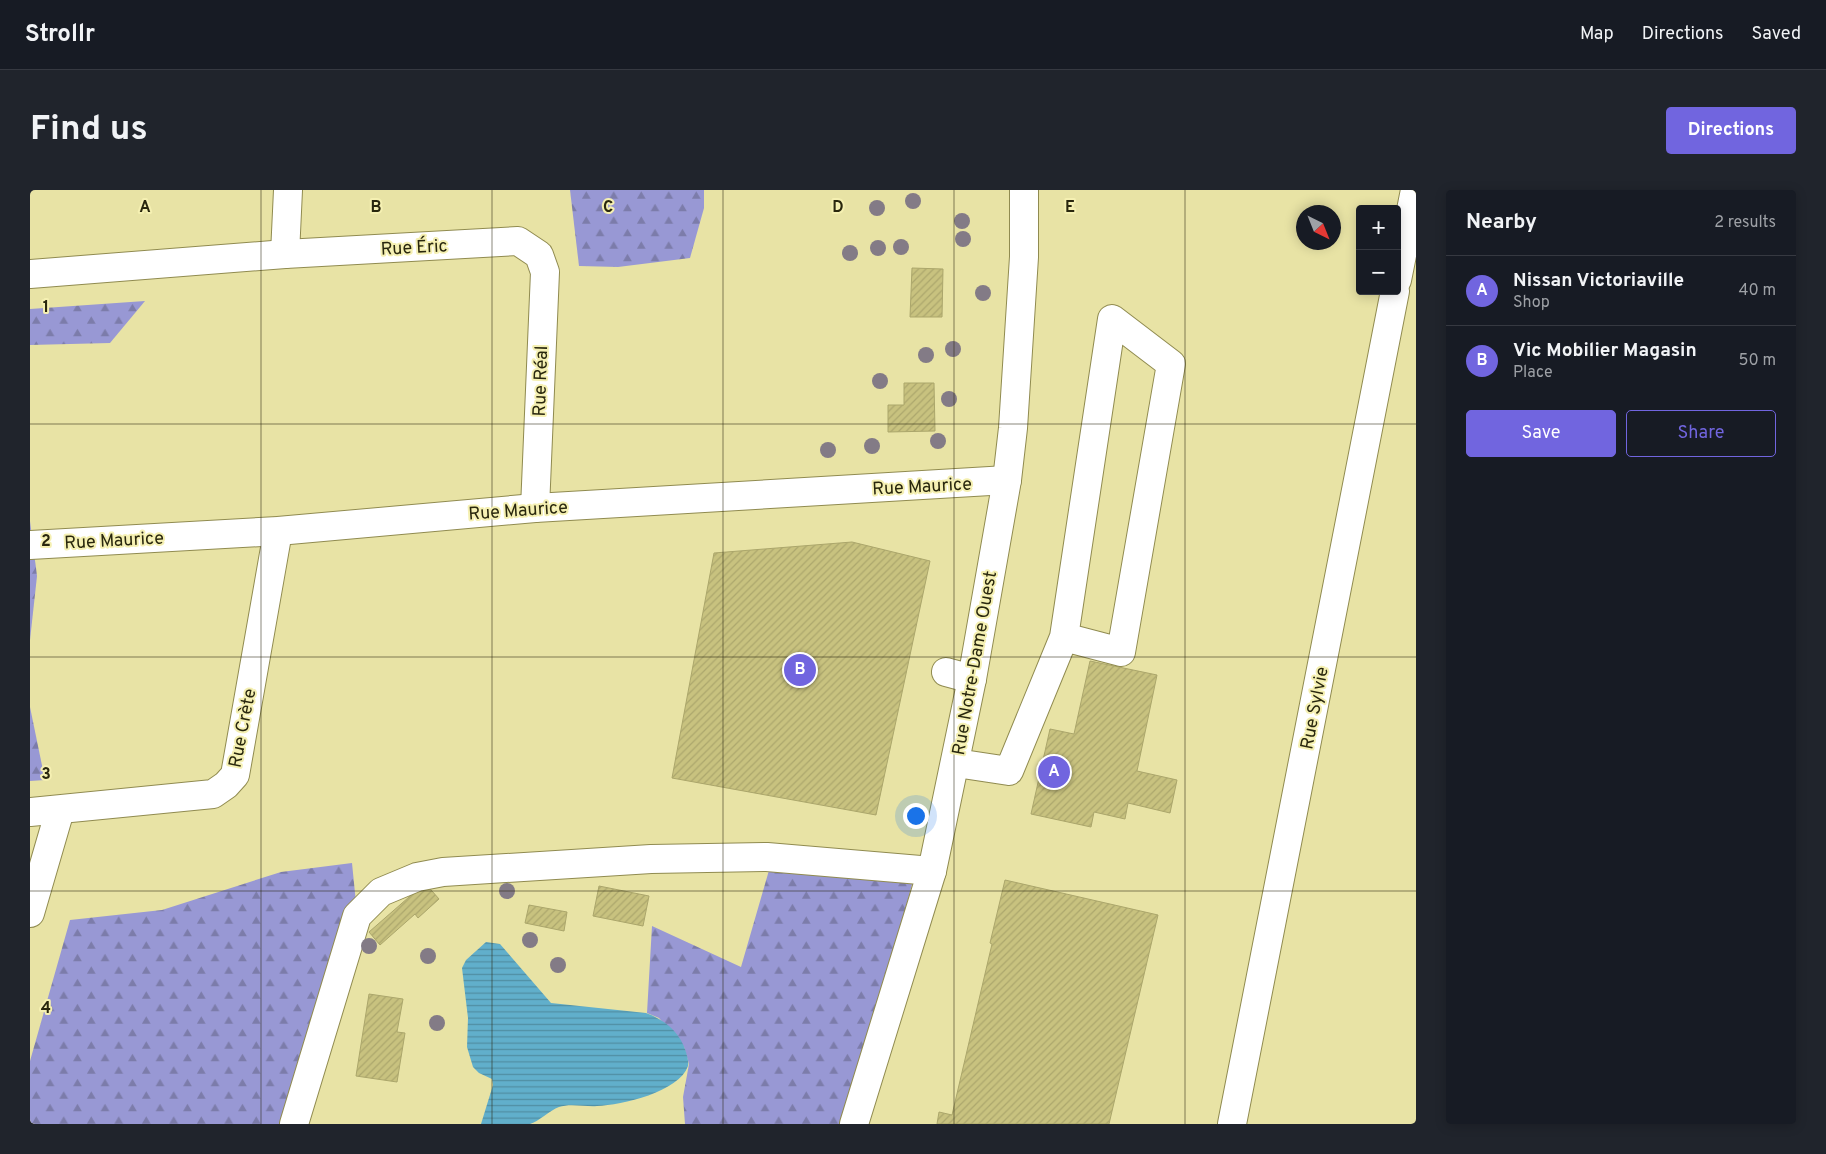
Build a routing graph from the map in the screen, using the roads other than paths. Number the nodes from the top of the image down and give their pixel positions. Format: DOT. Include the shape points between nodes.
graph roads {
  1 [pos="288,190"];
  2 [pos="1024,190"];
  3 [pos="1415,190"];
  4 [pos="285,254"];
  5 [pos="539,255"];
  6 [pos="1401,260"];
  7 [pos="30,274"];
  8 [pos="1394,295"];
  9 [pos="1007,480"];
  10 [pos="535,508"];
  11 [pos="278,531"];
  12 [pos="30,545"];
  13 [pos="1064,637"];
  14 [pos="946,672"];
  15 [pos="972,679"];
  16 [pos="956,763"];
  17 [pos="60,810"];
  18 [pos="30,812"];
  19 [pos="932,872"];
  20 [pos="30,914"];
  21 [pos="294,1124"];
  22 [pos="854,1124"];
  23 [pos="1232,1124"];
  1 -- 4 [label="street"];
  2 -- 9 [label="street, Rue Notre-Dame Ouest" via="1024,257"];
  3 -- 6 [label="street"];
  4 -- 5 [label="street, Rue Éric" via="518,241"];
  4 -- 7 [label="street, Rue Éric"];
  5 -- 10 [label="street, Rue Réal" via="545,272"];
  8 -- 23 [label="street, Rue Sylvie"];
  9 -- 10 [label="street, Rue Maurice"];
  9 -- 15 [label="street, Rue Notre-Dame Ouest"];
  10 -- 11 [label="street, Rue Maurice"];
  11 -- 12 [label="street, Rue Maurice"];
  11 -- 17 [label="street, Rue Crète" via="235,775 213,794"];
  13 -- 13 [label="street" via="1081,521 1112,319 1171,364 1122,652"];
  13 -- 16 [label="street" via="1009,771"];
  14 -- 15 [label="street"];
  15 -- 16 [label="street, Rue Notre-Dame Ouest"];
  16 -- 19 [label="street, Rue Notre-Dame Ouest"];
  17 -- 18 [label="street, Rue Crète"];
  17 -- 20 [label="street"];
  19 -- 21 [label="street" via="767,857 641,860 443,872 417,877 381,892 357,916"];
  19 -- 22 [label="street, Rue Notre-Dame Ouest"];
}
